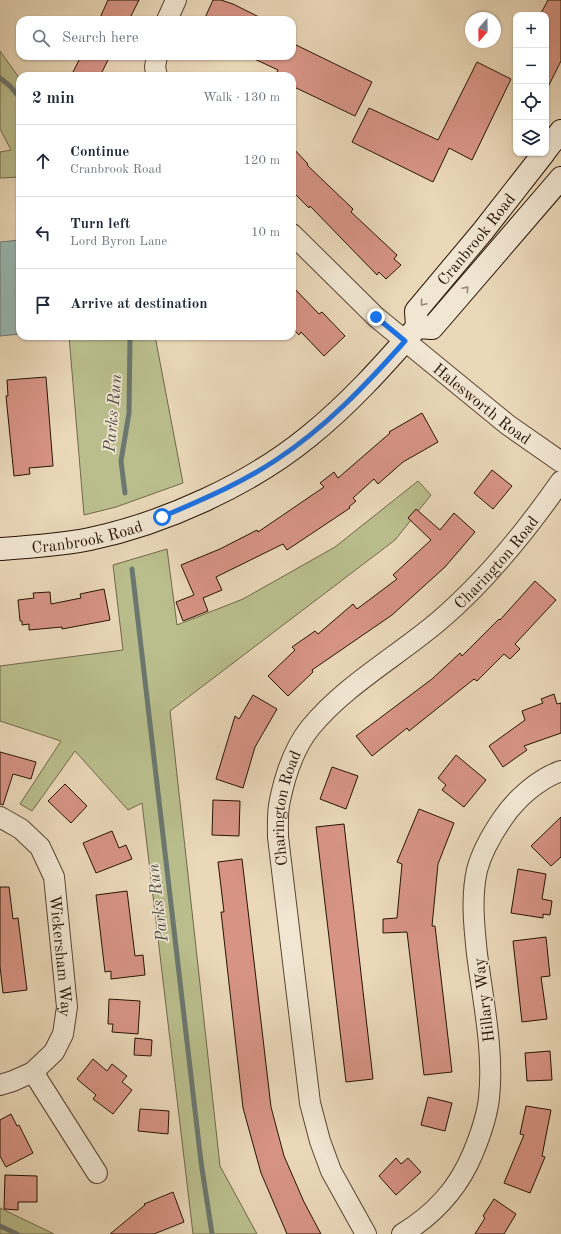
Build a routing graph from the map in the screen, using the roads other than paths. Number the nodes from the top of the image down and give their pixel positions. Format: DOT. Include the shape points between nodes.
graph roads {
  1 [pos="176,0"];
  2 [pos="169,16"];
  3 [pos="156,60"];
  4 [pos="156,72"];
  5 [pos="561,131"];
  6 [pos="549,146"];
  7 [pos="542,156"];
  8 [pos="561,178"];
  9 [pos="296,238"];
  10 [pos="411,334"];
  11 [pos="561,462"];
  12 [pos="561,481"];
  13 [pos="0,549"];
  14 [pos="561,771"];
  15 [pos="0,817"];
  16 [pos="33,1072"];
  17 [pos="0,1084"];
  18 [pos="97,1173"];
  19 [pos="366,1234"];
  20 [pos="402,1234"];
  1 -- 2 [label="street"];
  3 -- 4 [label="street"];
  5 -- 6 [label="street"];
  7 -- 10 [label="street, Cranbrook Road, one-way" via="416,311"];
  10 -- 8 [label="street, Cranbrook Road, one-way" via="432,328"];
  9 -- 10 [label="street, Halesworth Road" via="376,317"];
  10 -- 11 [label="street, Halesworth Road" via="508,425"];
  10 -- 13 [label="street, Cranbrook Road" via="352,398 308,438 226,489 162,517 111,533 67,542"];
  12 -- 19 [label="street, Charington Road" via="513,545 474,589 440,620 332,704 309,729 296,750 279,802 278,836 310,1103 320,1141 332,1171"];
  14 -- 20 [label="street, Hillary Way" via="531,789 509,810 490,838 478,868 473,892 474,928 490,1062 489,1100 481,1132 468,1165 451,1193 431,1214"];
  15 -- 16 [label="street, Wickersham Way" via="21,829 40,847 54,877 67,1007 63,1034 54,1052"];
  16 -- 17 [label="street, Wickersham Way"];
  16 -- 18 [label="street"];
}
